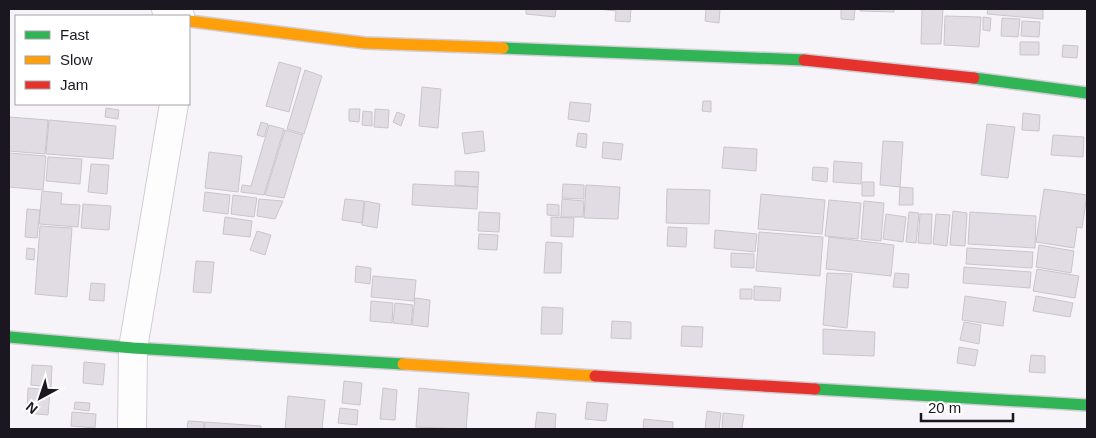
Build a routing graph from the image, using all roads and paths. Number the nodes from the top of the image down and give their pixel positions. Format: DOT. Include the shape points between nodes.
graph roads {
  1 [pos="166,9"];
  2 [pos="178,15"];
  3 [pos="190,21"];
  4 [pos="1087,93"];
  5 [pos="174,105"];
  6 [pos="9,337"];
  7 [pos="133,348"];
  8 [pos="1087,405"];
  9 [pos="132,429"];
  1 -- 2 [label="street"];
  3 -- 4 [label="street" via="365,43 782,58"];
  5 -- 7 [label="street"];
  6 -- 7 [label="street"];
  7 -- 8 [label="street"];
  7 -- 9 [label="street"];
}
